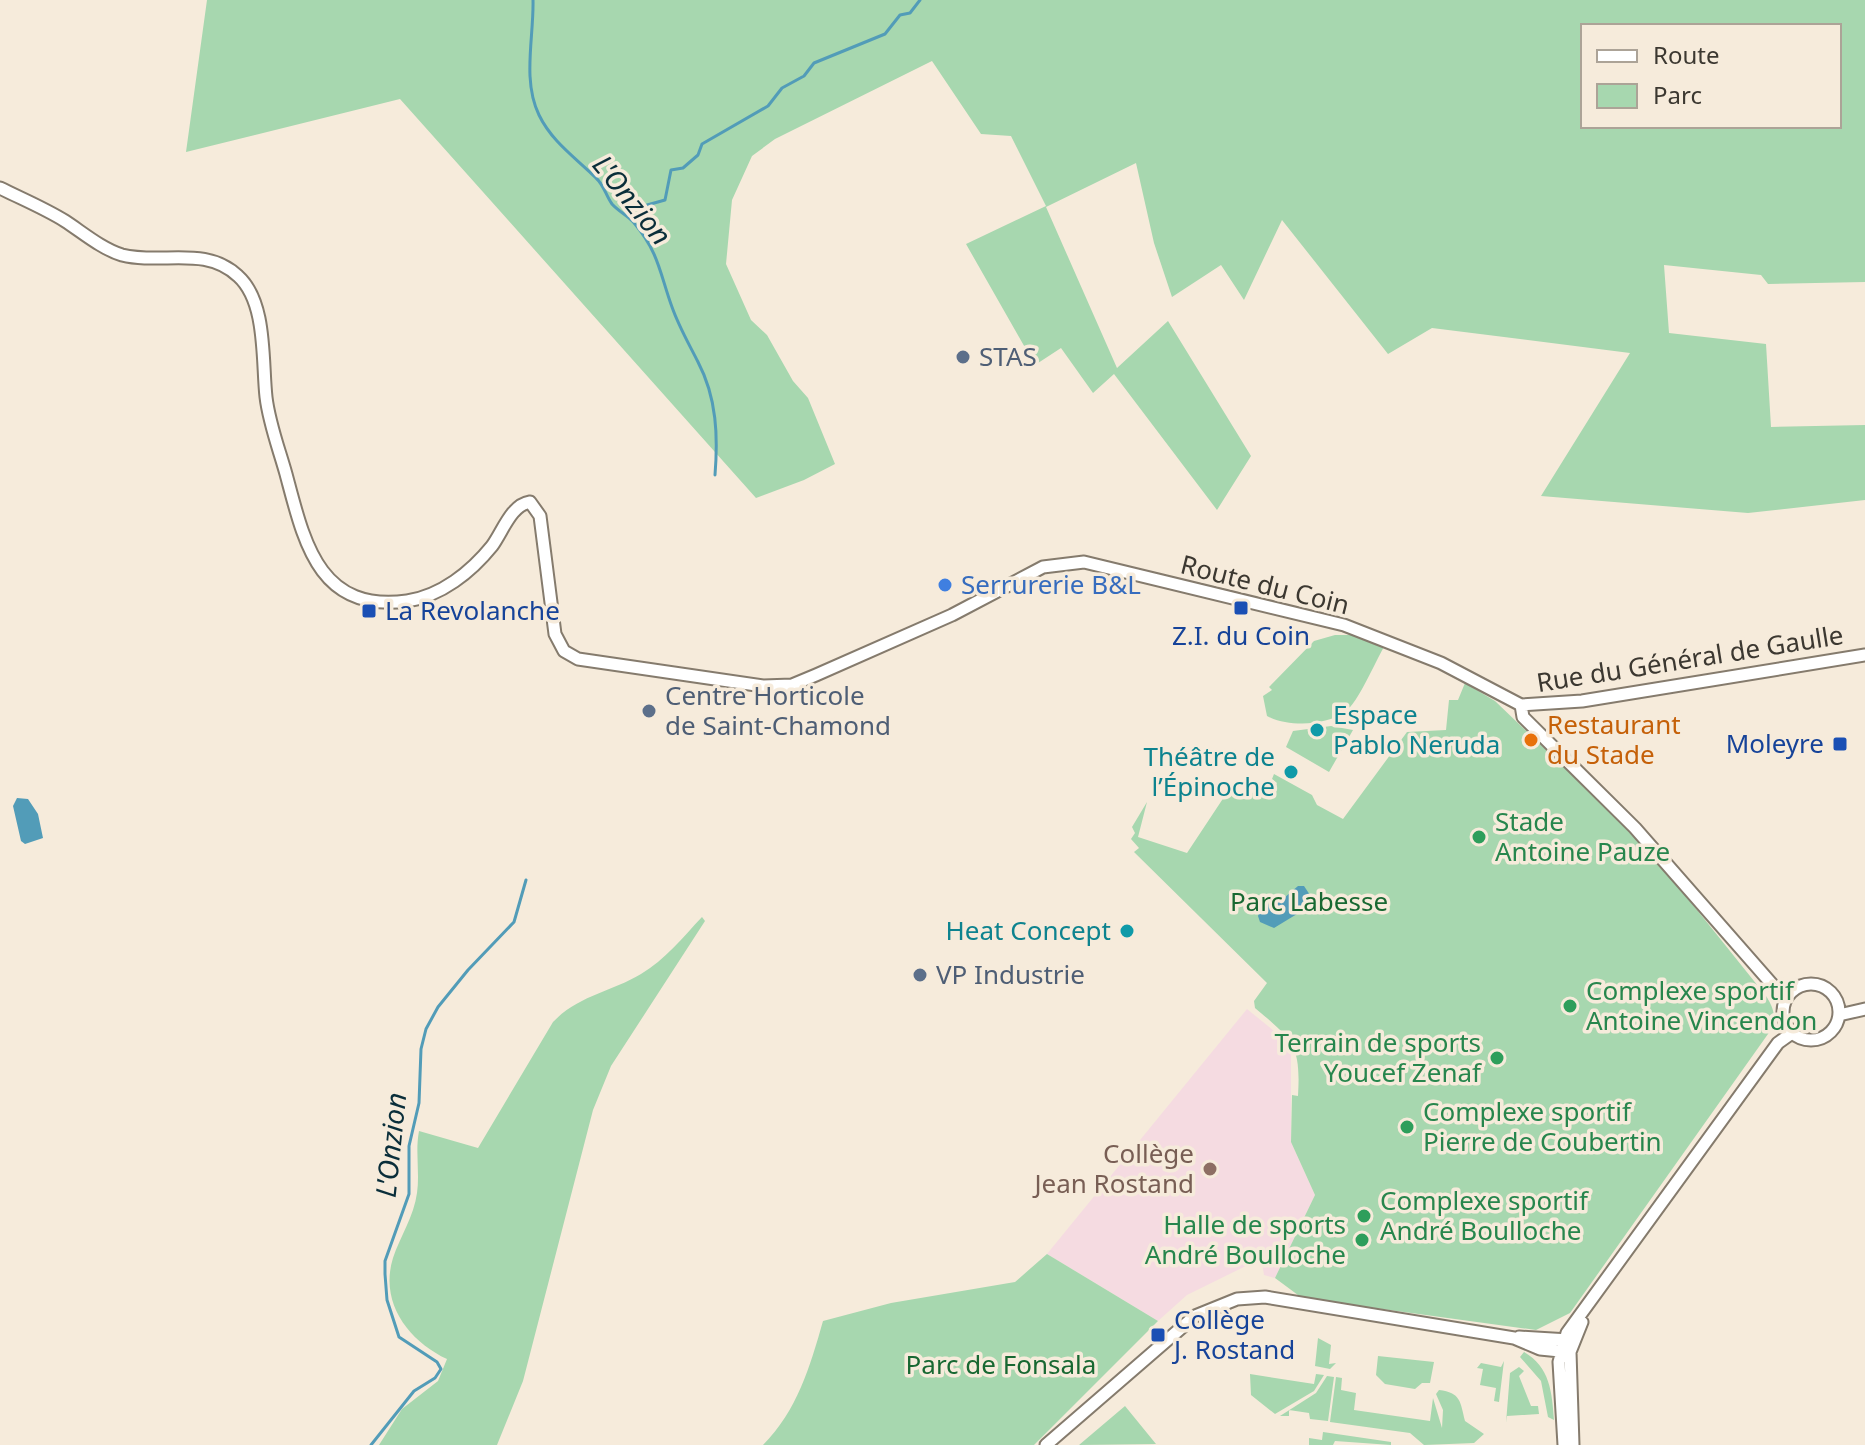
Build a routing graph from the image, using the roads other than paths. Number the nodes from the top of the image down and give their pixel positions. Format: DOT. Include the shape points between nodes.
graph roads {
  1 [pos="0,188"];
  2 [pos="1865,655"];
  3 [pos="1521,705"];
  4 [pos="1785,999"];
  5 [pos="1865,1009"];
  6 [pos="1839,1015"];
  7 [pos="1792,1033"];
  8 [pos="1567,1346"];
  9 [pos="1046,1445"];
  10 [pos="1564,1445"];
  11 [pos="1573,1445"];
  1 -- 3 [label="main road, Route du Coin" via="122,255 196,257 217,261 239,276 254,297 267,403 300,527 318,568 342,590 374,600 407,601 433,593 483,557 519,506 530,502 540,516 559,644 578,659 763,686 792,685 952,615 1043,567 1084,562 1344,625 1450,667"];
  2 -- 3 [label="main road, Rue du Général de Gaulle" via="1582,701"];
  3 -- 4 [label="main road, Route du Coin" via="1523,717 1598,788"];
  4 -- 6 [label="main road" via="1802,985 1820,985 1835,997"];
  4 -- 7 [label="main road" via="1783,1019"];
  5 -- 6 [label="main road"];
  6 -- 7 [label="main road" via="1829,1034 1816,1040"];
  7 -- 8 [label="main road" via="1778,1043 1587,1310"];
  8 -- 9 [label="main road" via="1265,1297 1237,1299 1195,1316"];
  8 -- 10 [label="main road"];
  8 -- 11 [label="main road"];
}
